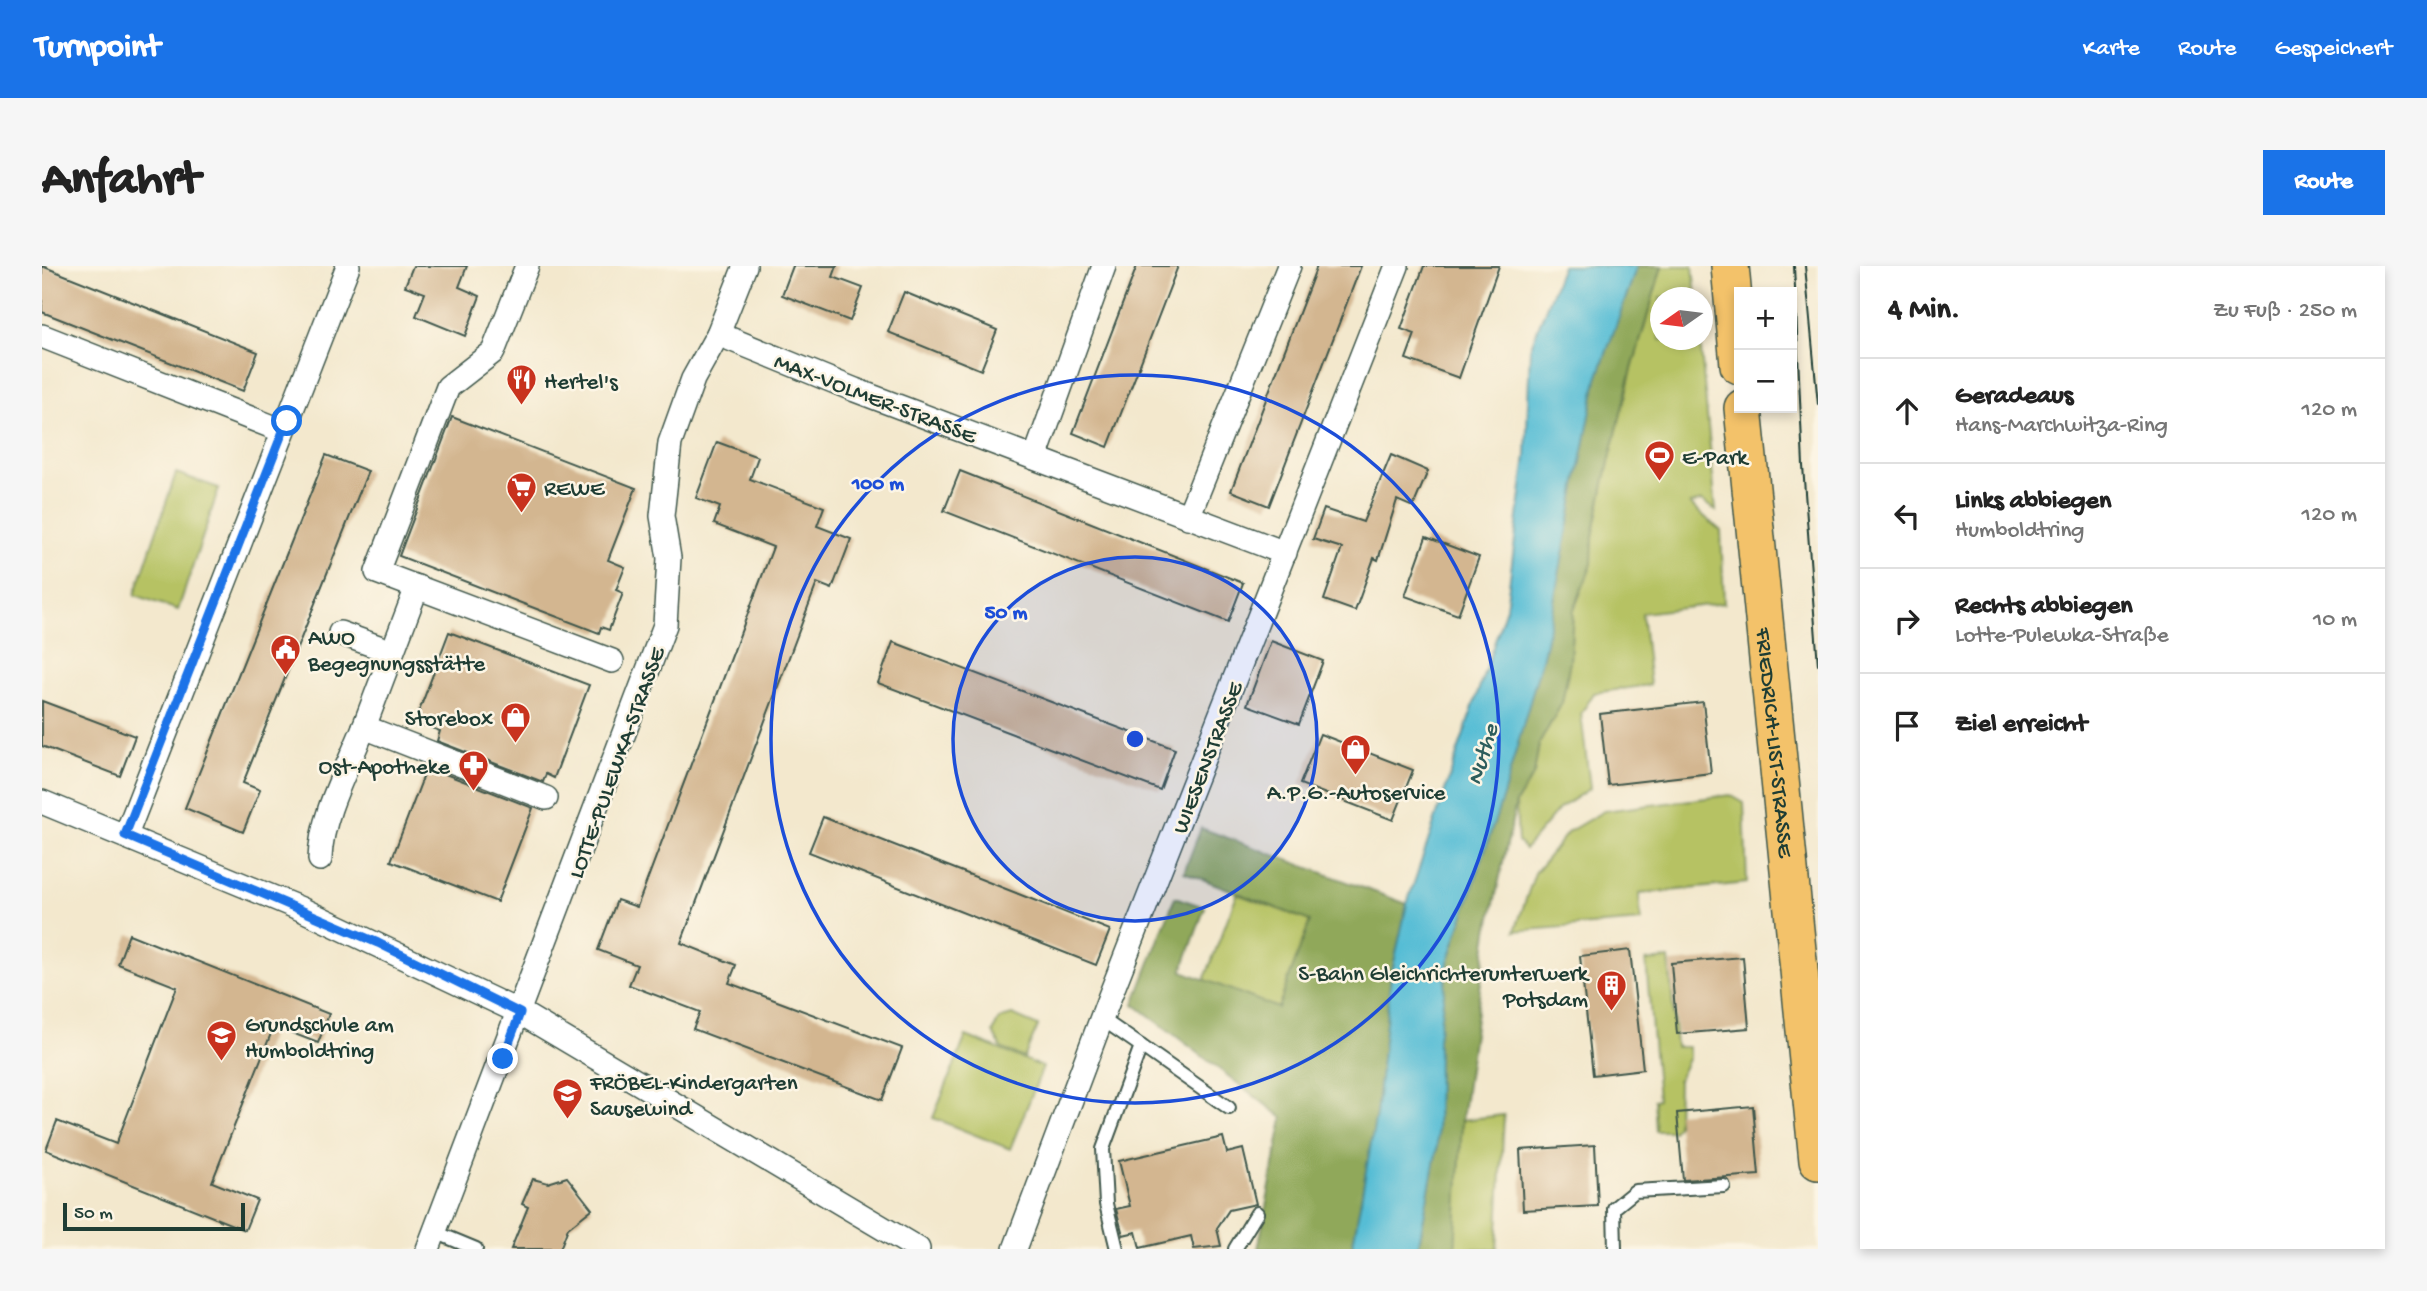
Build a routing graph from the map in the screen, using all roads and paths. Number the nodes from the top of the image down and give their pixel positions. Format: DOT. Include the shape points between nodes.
graph roads {
  1 [pos="348,266"];
  2 [pos="527,266"];
  3 [pos="745,266"];
  4 [pos="1104,266"];
  5 [pos="1289,266"];
  6 [pos="1397,266"];
  7 [pos="1730,266"];
  8 [pos="718,334"];
  9 [pos="42,336"];
  10 [pos="1738,350"];
  11 [pos="1744,413"];
  12 [pos="283,431"];
  13 [pos="1035,458"];
  14 [pos="1188,517"];
  15 [pos="1285,553"];
  16 [pos="417,587"];
  17 [pos="340,634"];
  18 [pos="392,652"];
  19 [pos="612,661"];
  20 [pos="364,727"];
  21 [pos="546,797"];
  22 [pos="42,802"];
  23 [pos="125,835"];
  24 [pos="320,859"];
  25 [pos="520,1013"];
  26 [pos="1102,1019"];
  27 [pos="1141,1046"];
  28 [pos="1229,1108"];
  29 [pos="1818,1161"];
  30 [pos="1724,1186"];
  31 [pos="1257,1213"];
  32 [pos="431,1241"];
  33 [pos="476,1249"];
  34 [pos="918,1249"];
  35 [pos="1015,1249"];
  36 [pos="1117,1249"];
  37 [pos="1236,1249"];
  38 [pos="1615,1249"];
  1 -- 12 [label="street"];
  2 -- 16 [label="street" via="493,352 448,387 380,561 377,572"];
  3 -- 8 [label="street, LOTTE-PULEWKA-STRASSE"];
  4 -- 13 [label="street"];
  5 -- 14 [label="street"];
  6 -- 15 [label="street, WIESENSTRASSE"];
  7 -- 10 [label="main road"];
  8 -- 13 [label="street, MAX-VOLMER-STRASSE"];
  8 -- 25 [label="street, LOTTE-PULEWKA-STRASSE" via="693,379 670,443 662,516 669,558 665,625"];
  9 -- 12 [label="street"];
  11 -- 29 [label="main road, FRIEDRICH-LIST-STRASSE"];
  12 -- 23 [label="street"];
  13 -- 14 [label="street, MAX-VOLMER-STRASSE"];
  14 -- 15 [label="street, MAX-VOLMER-STRASSE"];
  15 -- 26 [label="street, WIESENSTRASSE"];
  16 -- 18 [label="street"];
  16 -- 19 [label="street"];
  17 -- 18 [label="street"];
  18 -- 20 [label="street"];
  20 -- 21 [label="street"];
  20 -- 24 [label="street" via="328,816"];
  22 -- 23 [label="street"];
  23 -- 25 [label="street" via="378,943"];
  25 -- 32 [label="street, LOTTE-PULEWKA-STRASSE"];
  25 -- 34 [label="street"];
  26 -- 27 [label="lane"];
  26 -- 35 [label="street, WIESENSTRASSE"];
  27 -- 28 [label="lane"];
  27 -- 36 [label="lane" via="1103,1149 1106,1204"];
  30 -- 38 [label="lane" via="1635,1191 1614,1209"];
  31 -- 37 [label="lane"];
  32 -- 33 [label="lane"];
}
